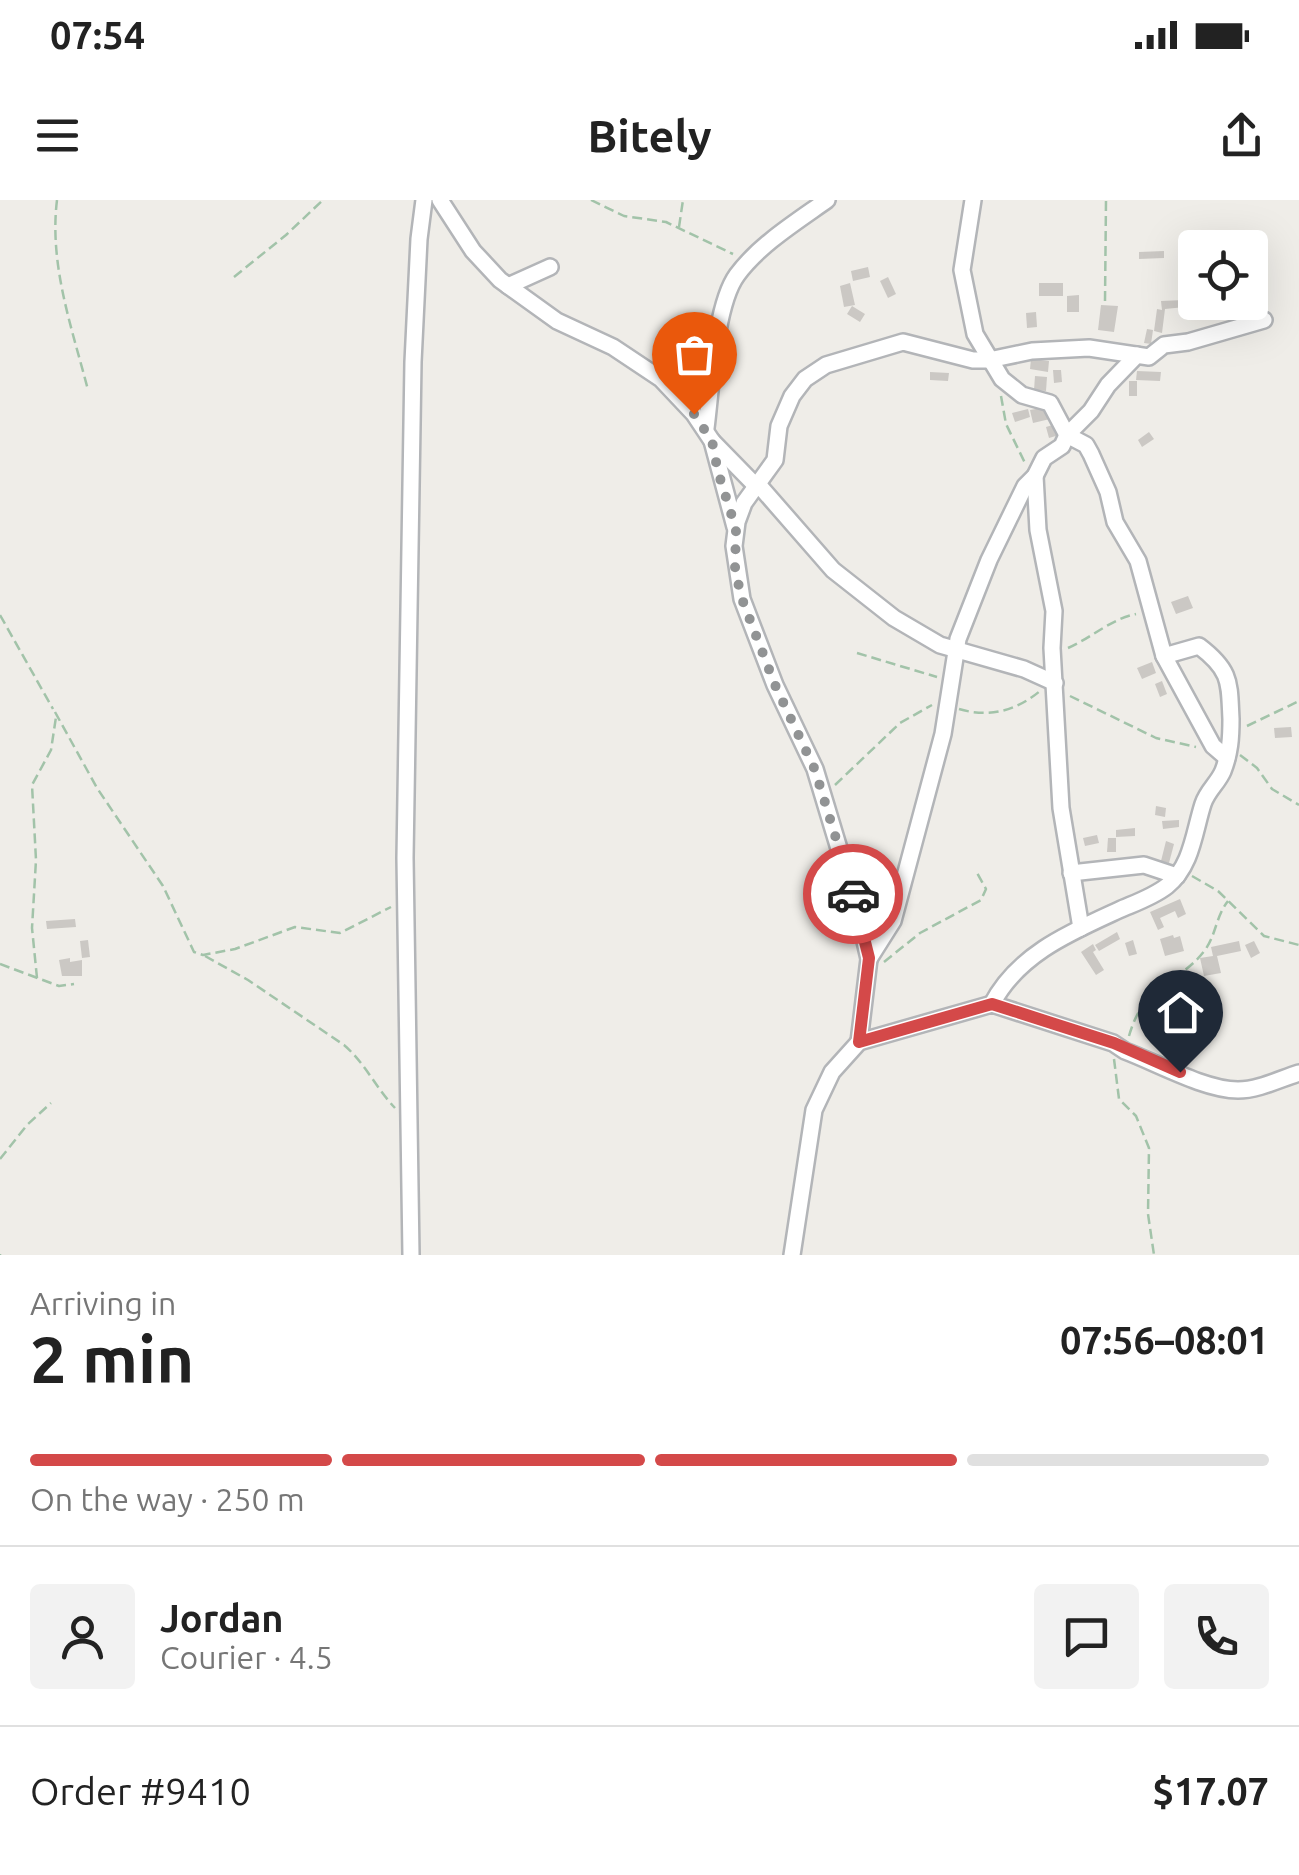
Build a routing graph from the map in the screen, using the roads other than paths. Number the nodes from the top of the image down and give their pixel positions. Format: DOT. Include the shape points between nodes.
graph roads {
  1 [pos="424,200"];
  2 [pos="440,200"];
  3 [pos="827,200"];
  4 [pos="973,200"];
  5 [pos="550,267"];
  6 [pos="508,286"];
  7 [pos="1264,320"];
  8 [pos="1136,354"];
  9 [pos="989,360"];
  10 [pos="709,434"];
  11 [pos="1066,436"];
  12 [pos="1034,477"];
  13 [pos="756,484"];
  14 [pos="736,529"];
  15 [pos="956,651"];
  16 [pos="1164,656"];
  17 [pos="1053,683"];
  18 [pos="1226,747"];
  19 [pos="1071,873"];
  20 [pos="1179,873"];
  21 [pos="1081,928"];
  22 [pos="869,958"];
  23 [pos="992,1004"];
  24 [pos="859,1042"];
  25 [pos="1299,1073"];
  26 [pos="411,1255"];
  27 [pos="792,1255"];
  1 -- 26 [label="street" via="413,362 406,899"];
  2 -- 6 [label="street" via="473,252"];
  3 -- 10 [label="street" via="734,279"];
  4 -- 9 [label="street" via="962,282"];
  5 -- 6 [label="street"];
  6 -- 10 [label="street" via="557,322 614,347 661,379"];
  7 -- 8 [label="street" via="1164,344 1151,356"];
  8 -- 9 [label="street" via="1076,348"];
  8 -- 11 [label="street"];
  9 -- 11 [label="street" via="1022,394 1050,402"];
  9 -- 13 [label="street" via="904,342 826,365 792,396 775,460"];
  10 -- 13 [label="street"];
  10 -- 14 [label="street"];
  11 -- 12 [label="street"];
  11 -- 16 [label="street" via="1086,446 1108,492 1115,522 1138,560"];
  12 -- 15 [label="street" via="1013,506"];
  12 -- 17 [label="street" via="1054,611"];
  13 -- 14 [label="street"];
  13 -- 15 [label="street" via="848,584 916,633"];
  14 -- 22 [label="street" via="742,599 815,770"];
  15 -- 17 [label="street"];
  15 -- 22 [label="street" via="893,921"];
  16 -- 18 [label="street"];
  16 -- 18 [label="street" via="1199,646 1214,660 1231,688"];
  17 -- 19 [label="street"];
  18 -- 20 [label="street" via="1222,774 1204,801"];
  19 -- 20 [label="street" via="1144,865"];
  19 -- 21 [label="street"];
  20 -- 21 [label="street" via="1153,895"];
  21 -- 23 [label="street" via="1020,967"];
  22 -- 24 [label="street"];
  23 -- 24 [label="street"];
  23 -- 25 [label="street" via="1221,1088 1256,1088"];
  24 -- 27 [label="street" via="832,1072 814,1110"];
}
